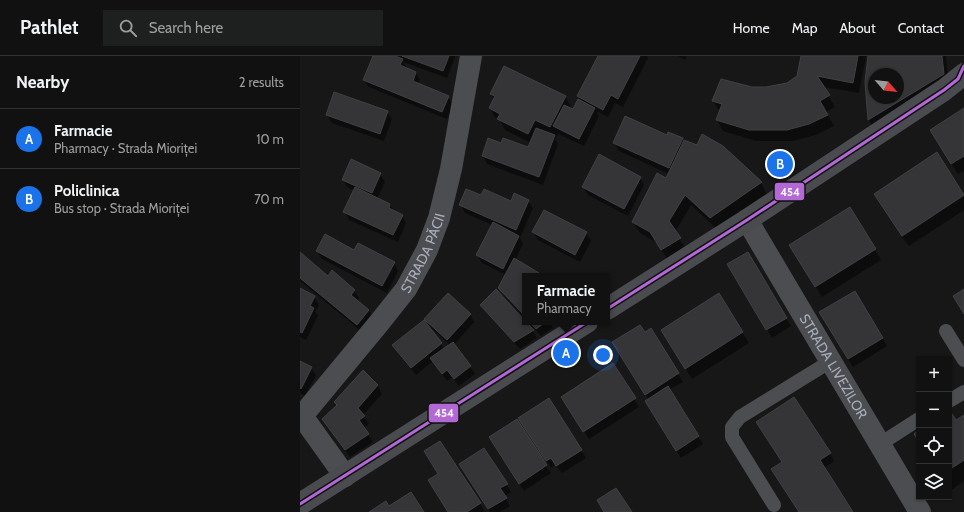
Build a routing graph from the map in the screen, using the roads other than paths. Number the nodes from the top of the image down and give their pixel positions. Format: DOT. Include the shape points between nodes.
graph roads {
  1 [pos="471,56"];
  2 [pos="962,73"];
  3 [pos="747,220"];
  4 [pos="610,307"];
  5 [pos="582,325"];
  6 [pos="946,331"];
  7 [pos="964,360"];
  8 [pos="831,361"];
  9 [pos="964,392"];
  10 [pos="952,399"];
  11 [pos="301,416"];
  12 [pos="916,422"];
  13 [pos="880,444"];
  14 [pos="344,476"];
  15 [pos="300,504"];
  16 [pos="774,505"];
  17 [pos="920,512"];
  1 -- 11 [label="street, STRADA PĂCII" via="451,169 439,218 427,250 406,290"];
  2 -- 3 [label="street" via="944,90"];
  3 -- 4 [label="street"];
  3 -- 8 [label="street, STRADA LIVEZILOR"];
  5 -- 14 [label="street"];
  6 -- 7 [label="lane"];
  8 -- 13 [label="street, STRADA LIVEZILOR"];
  8 -- 16 [label="lane" via="740,417 732,427 732,438"];
  9 -- 10 [label="lane"];
  11 -- 14 [label="street"];
  12 -- 13 [label="lane"];
  13 -- 17 [label="street, STRADA LIVEZILOR"];
  14 -- 15 [label="street"];
}
